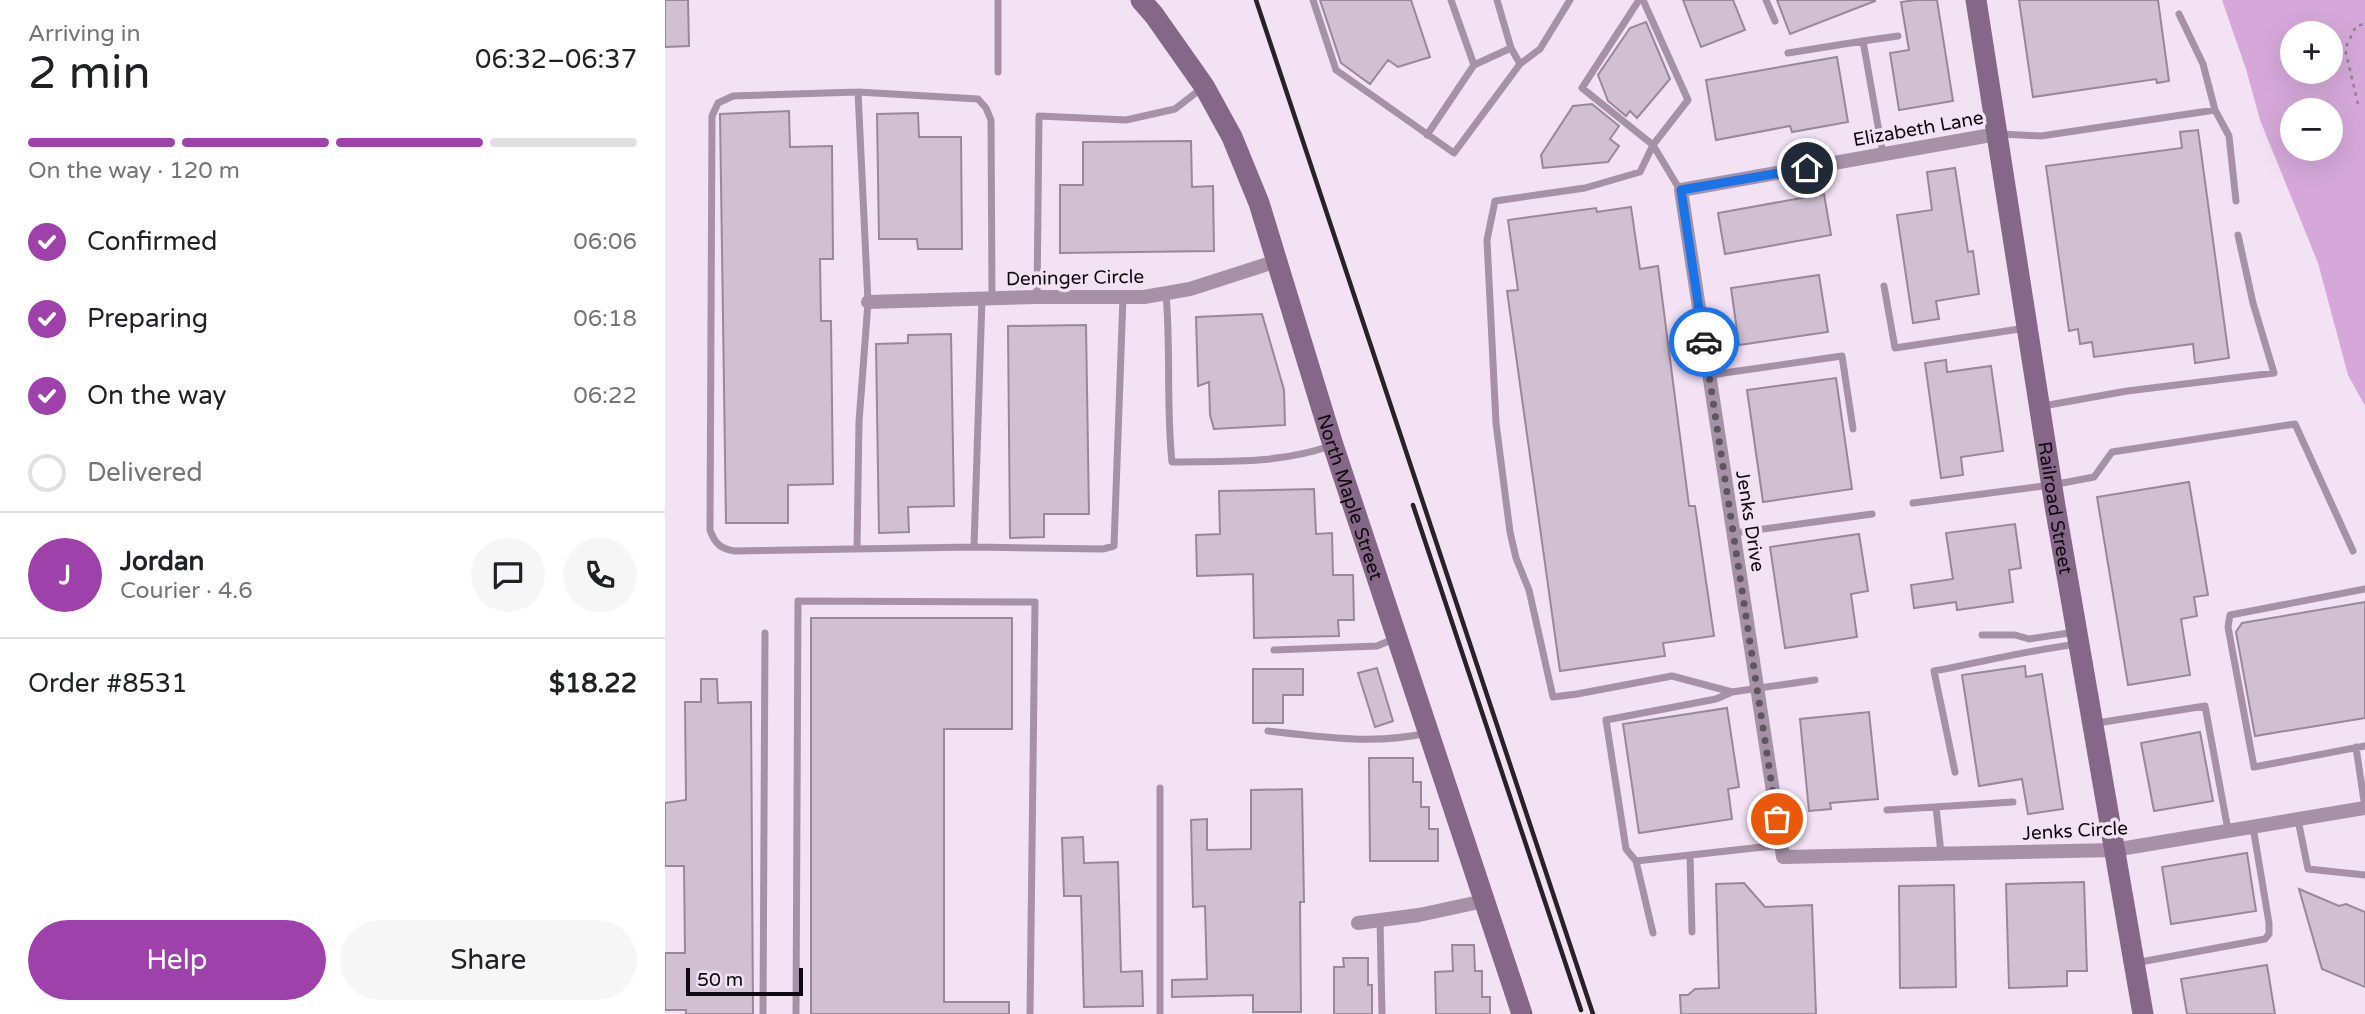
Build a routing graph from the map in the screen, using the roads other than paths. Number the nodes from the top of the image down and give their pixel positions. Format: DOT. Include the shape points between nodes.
graph roads {
  1 [pos="998,0"];
  2 [pos="1141,0"];
  3 [pos="1313,0"];
  4 [pos="1451,0"];
  5 [pos="1497,0"];
  6 [pos="1570,0"];
  7 [pos="1641,0"];
  8 [pos="1766,0"];
  9 [pos="1976,0"];
  10 [pos="2179,14"];
  11 [pos="1775,21"];
  12 [pos="1898,36"];
  13 [pos="1863,41"];
  14 [pos="1511,48"];
  15 [pos="1788,53"];
  16 [pos="1520,64"];
  17 [pos="1473,65"];
  18 [pos="998,72"];
  19 [pos="1204,86"];
  20 [pos="858,92"];
  21 [pos="2215,110"];
  22 [pos="1997,134"];
  23 [pos="1427,135"];
  24 [pos="1653,145"];
  25 [pos="1883,155"];
  26 [pos="1681,190"];
  27 [pos="2236,201"];
  28 [pos="2238,235"];
  29 [pos="1277,261"];
  30 [pos="1884,286"];
  31 [pos="1167,294"];
  32 [pos="1037,297"];
  33 [pos="1123,297"];
  34 [pos="987,298"];
  35 [pos="868,302"];
  36 [pos="2027,328"];
  37 [pos="1709,375"];
  38 [pos="2039,406"];
  39 [pos="1853,429"];
  40 [pos="1333,445"];
  41 [pos="2052,485"];
  42 [pos="1913,503"];
  43 [pos="1872,514"];
  44 [pos="1733,533"];
  45 [pos="974,547"];
  46 [pos="857,549"];
  47 [pos="2353,551"];
  48 [pos="2365,589"];
  49 [pos="765,633"];
  50 [pos="1982,635"];
  51 [pos="1397,638"];
  52 [pos="2078,638"];
  53 [pos="1275,650"];
  54 [pos="1815,680"];
  55 [pos="1757,689"];
  56 [pos="1732,692"];
  57 [pos="2092,724"];
  58 [pos="1268,732"];
  59 [pos="1428,732"];
  60 [pos="2365,746"];
  61 [pos="2356,747"];
  62 [pos="1955,772"];
  63 [pos="1160,788"];
  64 [pos="2013,802"];
  65 [pos="1936,807"];
  66 [pos="2365,808"];
  67 [pos="1887,810"];
  68 [pos="2298,819"];
  69 [pos="2253,826"];
  70 [pos="2228,831"];
  71 [pos="2114,850"];
  72 [pos="1782,851"];
  73 [pos="1941,854"];
  74 [pos="1690,856"];
  75 [pos="1636,861"];
  76 [pos="2365,875"];
  77 [pos="1483,901"];
  78 [pos="1380,920"];
  79 [pos="1357,923"];
  80 [pos="1692,932"];
  81 [pos="1653,933"];
  82 [pos="2134,964"];
  83 [pos="763,1014"];
  84 [pos="796,1014"];
  85 [pos="1030,1014"];
  86 [pos="1160,1014"];
  87 [pos="1382,1014"];
  88 [pos="1522,1014"];
  89 [pos="2143,1014"];
  1 -- 18 [label="lane"];
  2 -- 19 [label="main road, North Maple Street"];
  3 -- 23 [label="lane" via="1336,71"];
  4 -- 17 [label="lane"];
  5 -- 14 [label="lane"];
  6 -- 16 [label="lane" via="1540,49"];
  7 -- 24 [label="lane" via="1689,100"];
  7 -- 24 [label="lane" via="1582,88"];
  8 -- 11 [label="lane"];
  9 -- 22 [label="main road, Railroad Street"];
  10 -- 21 [label="lane" via="2203,64"];
  12 -- 13 [label="lane"];
  13 -- 15 [label="lane"];
  13 -- 25 [label="lane"];
  14 -- 16 [label="lane"];
  14 -- 17 [label="lane"];
  16 -- 23 [label="lane" via="1454,153"];
  17 -- 23 [label="lane"];
  19 -- 29 [label="main road, North Maple Street" via="1232,137"];
  19 -- 32 [label="lane" via="1175,109 1126,120 1039,116"];
  20 -- 34 [label="lane" via="978,99 986,108 991,120"];
  20 -- 35 [label="lane"];
  20 -- 46 [label="lane" via="733,96 718,103 712,116 710,517 714,542 724,550"];
  21 -- 22 [label="lane" via="2041,136"];
  21 -- 27 [label="lane" via="2229,136"];
  22 -- 25 [label="street, Elizabeth Lane"];
  22 -- 36 [label="main road, Railroad Street"];
  24 -- 26 [label="lane"];
  24 -- 56 [label="lane" via="1640,172 1585,188 1495,201 1487,240 1496,422 1510,532 1529,590 1553,697 1672,676"];
  25 -- 26 [label="street, Elizabeth Lane"];
  26 -- 37 [label="street, Jenks Drive"];
  28 -- 38 [label="lane" via="2274,373"];
  29 -- 31 [label="street, Deninger Circle"];
  29 -- 40 [label="main road, North Maple Street"];
  30 -- 36 [label="lane" via="1895,348"];
  31 -- 33 [label="street, Deninger Circle"];
  31 -- 40 [label="lane" via="1172,462 1257,461"];
  32 -- 33 [label="street, Deninger Circle"];
  32 -- 34 [label="street, Deninger Circle"];
  33 -- 45 [label="lane" via="1114,545 1103,549"];
  34 -- 35 [label="street, Deninger Circle"];
  34 -- 45 [label="lane"];
  35 -- 46 [label="lane" via="859,422"];
  36 -- 38 [label="main road, Railroad Street"];
  37 -- 39 [label="lane" via="1842,356"];
  37 -- 44 [label="street, Jenks Drive"];
  38 -- 41 [label="main road, Railroad Street"];
  40 -- 51 [label="main road, North Maple Street"];
  41 -- 42 [label="lane"];
  41 -- 47 [label="lane" via="2094,477 2112,452 2295,424"];
  41 -- 52 [label="main road, Railroad Street"];
  43 -- 44 [label="lane"];
  44 -- 55 [label="street, Jenks Drive"];
  45 -- 46 [label="lane"];
  48 -- 61 [label="lane" via="2230,615 2228,627 2255,767"];
  49 -- 83 [label="lane"];
  50 -- 52 [label="lane"];
  51 -- 53 [label="lane" via="1377,646"];
  51 -- 59 [label="main road, North Maple Street"];
  52 -- 57 [label="main road, Railroad Street"];
  52 -- 62 [label="lane" via="1934,671"];
  54 -- 55 [label="lane"];
  55 -- 56 [label="lane"];
  55 -- 72 [label="street, Jenks Drive"];
  56 -- 75 [label="lane" via="1606,720 1626,849"];
  57 -- 70 [label="lane" via="2204,706"];
  57 -- 71 [label="main road, Railroad Street"];
  58 -- 59 [label="lane" via="1374,739"];
  59 -- 77 [label="main road, North Maple Street"];
  60 -- 61 [label="lane"];
  61 -- 66 [label="lane"];
  63 -- 86 [label="lane"];
  64 -- 65 [label="lane"];
  65 -- 67 [label="lane"];
  65 -- 73 [label="lane"];
  66 -- 68 [label="street, Jenks Circle"];
  68 -- 69 [label="street, Jenks Circle"];
  68 -- 76 [label="lane" via="2308,869"];
  69 -- 70 [label="street, Jenks Circle"];
  69 -- 82 [label="lane" via="2269,923 2265,939"];
  70 -- 71 [label="street, Jenks Circle"];
  71 -- 73 [label="street, Jenks Circle"];
  71 -- 82 [label="main road, Railroad Street"];
  72 -- 73 [label="street, Jenks Circle"];
  72 -- 74 [label="lane"];
  74 -- 75 [label="lane"];
  74 -- 80 [label="lane"];
  75 -- 81 [label="lane"];
  77 -- 78 [label="street"];
  77 -- 88 [label="main road, North Maple Street"];
  78 -- 79 [label="street"];
  78 -- 87 [label="lane"];
  82 -- 89 [label="main road, Railroad Street"];
  84 -- 85 [label="lane" via="798,601 825,601 1035,602"];
}
